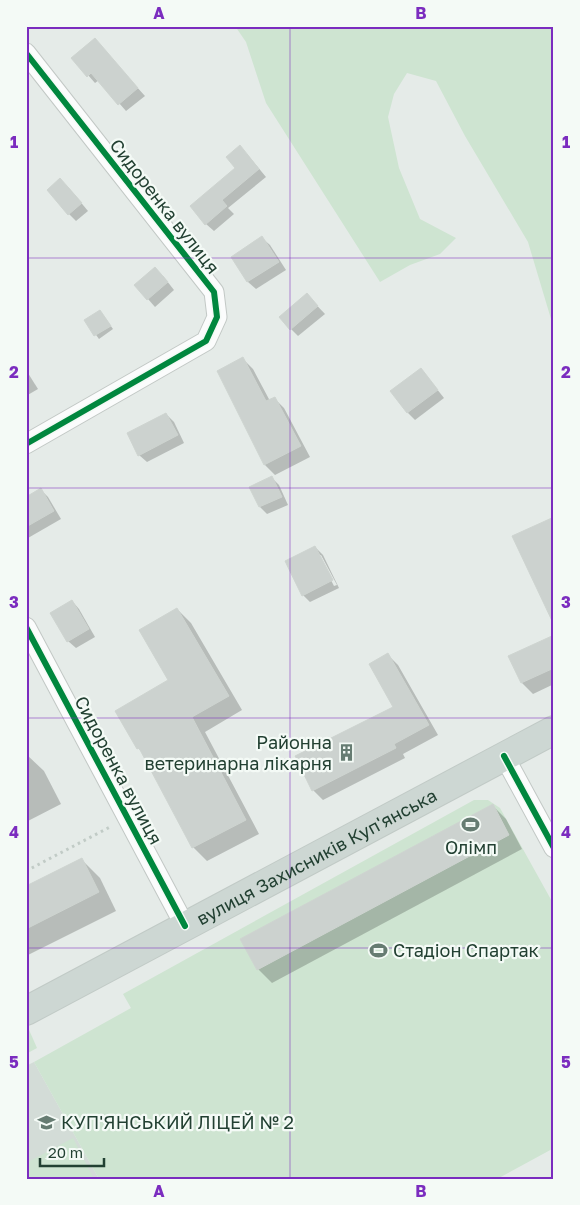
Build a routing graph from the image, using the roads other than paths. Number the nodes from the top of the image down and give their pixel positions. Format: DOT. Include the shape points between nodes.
graph roads {
  1 [pos="26,53"];
  2 [pos="26,444"];
  3 [pos="26,627"];
  4 [pos="554,730"];
  5 [pos="504,756"];
  6 [pos="554,848"];
  7 [pos="185,926"];
  8 [pos="26,1011"];
  1 -- 2 [label="street, Сидоренка вулиця" via="214,292 217,317 206,341"];
  3 -- 7 [label="street, Сидоренка вулиця"];
  4 -- 5 [label="main road, вулиця Захисників Куп'янська"];
  5 -- 6 [label="street"];
  5 -- 7 [label="main road, вулиця Захисників Куп'янська"];
  7 -- 8 [label="main road, вулиця Захисників Куп'янська"];
}
